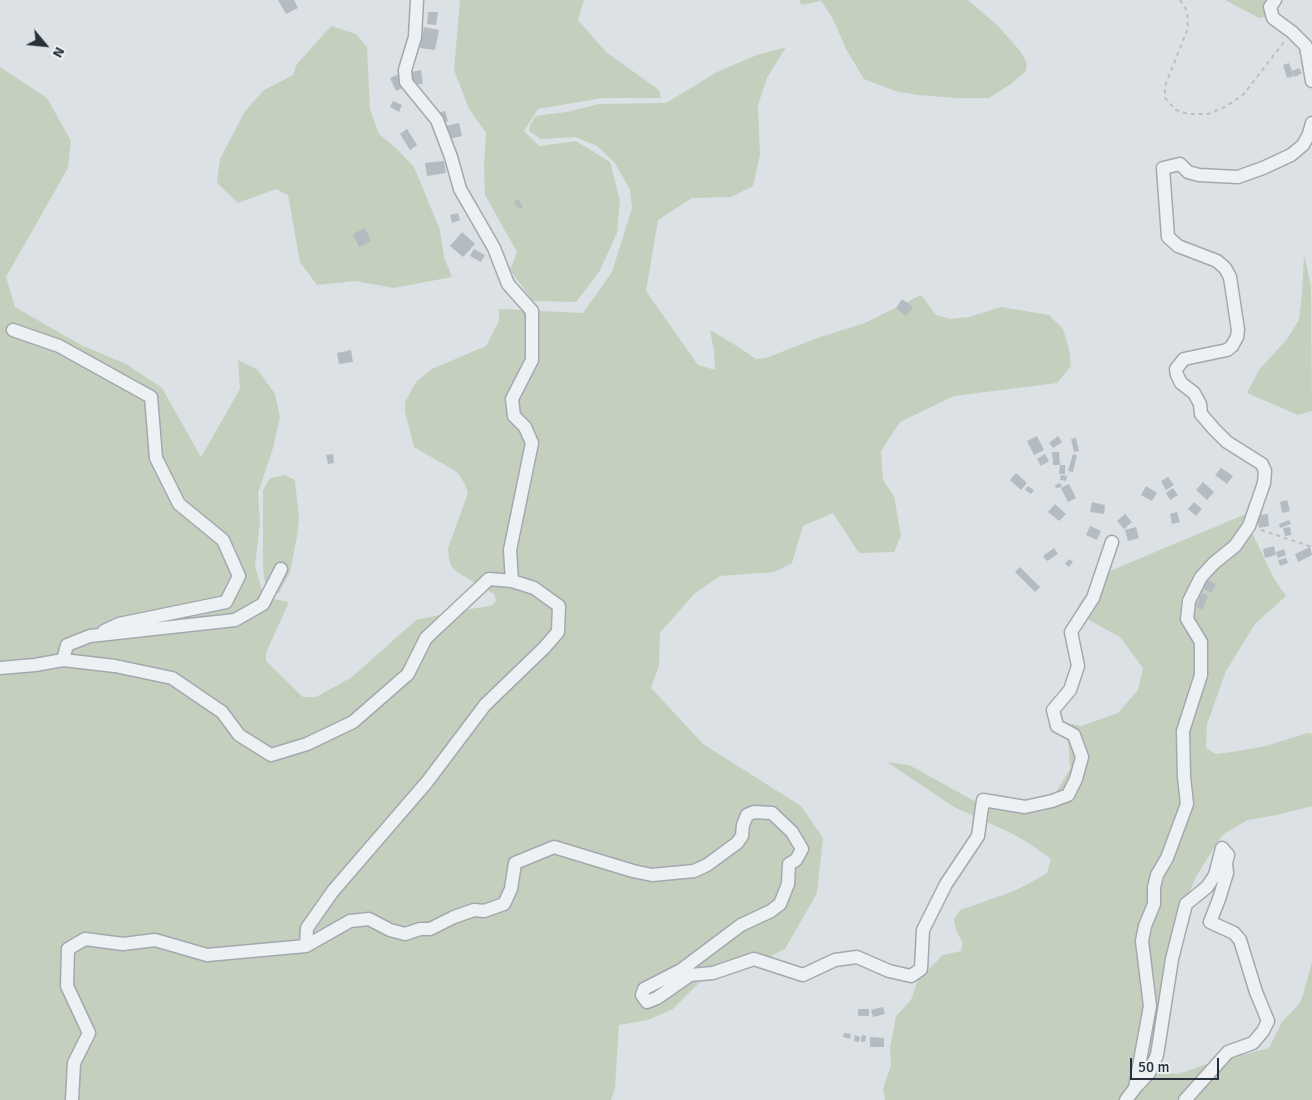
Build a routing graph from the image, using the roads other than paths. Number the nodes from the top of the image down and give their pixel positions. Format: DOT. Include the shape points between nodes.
graph roads {
  1 [pos="417,0"];
  2 [pos="1275,0"];
  3 [pos="1312,82"];
  4 [pos="1312,123"];
  5 [pos="13,330"];
  6 [pos="1112,542"];
  7 [pos="281,569"];
  8 [pos="512,581"];
  9 [pos="90,636"];
  10 [pos="63,660"];
  11 [pos="0,668"];
  12 [pos="306,946"];
  13 [pos="1135,1088"];
  14 [pos="72,1100"];
  15 [pos="1126,1100"];
  16 [pos="1184,1100"];
  1 -- 8 [label="street" via="415,36 406,82 437,120 460,189 494,248 508,284 532,311 532,360 512,399 514,416 525,427 532,443 510,550"];
  2 -- 3 [label="street" via="1270,7 1274,18 1306,46"];
  4 -- 13 [label="street" via="1304,145 1291,155 1238,177 1199,175 1188,172 1180,164 1163,168 1168,236 1178,246 1217,261 1225,268 1230,277 1238,330 1227,350 1184,359 1176,369 1182,383 1194,393 1201,414 1214,429 1227,442 1262,464 1264,483 1249,526 1236,546 1201,578 1189,601 1186,619 1201,642 1201,675 1183,732 1186,804 1167,858 1157,875 1154,904 1142,941 1150,1006"];
  5 -- 9 [label="street" via="59,346 151,397 156,458 179,504 223,540 239,576 226,602 119,624"];
  6 -- 12 [label="street" via="1093,598 1071,632 1078,666 1070,690 1053,710 1057,726 1074,735 1082,757 1076,779 1068,795 1052,801 1025,807 983,800 978,836 946,884 923,930 921,969 911,976 889,971 857,957 835,960 803,974 754,959 713,973 690,975 647,1002 642,995 644,990 681,970 741,925 780,904 788,884 789,864 796,860 802,849 792,832 772,813 754,812 747,815 737,843 708,866 694,872 652,875 554,847 515,863 504,904 484,912 474,910 430,929 405,934 369,919 350,921"];
  7 -- 9 [label="street" via="263,604 235,620"];
  8 -- 10 [label="street" via="489,579 426,638 408,674 353,722 307,744 271,755 238,735 222,712 172,678 115,666"];
  8 -- 12 [label="street" via="534,588 559,606 558,632 485,705 426,782 333,891 307,928"];
  9 -- 10 [label="street" via="67,645"];
  10 -- 11 [label="street"];
  12 -- 14 [label="street" via="207,955 156,940 123,944 85,939 68,949 67,986 89,1033 74,1063"];
  13 -- 15 [label="street"];
  13 -- 16 [label="street" via="1149,1073 1157,1055 1172,959 1186,904 1207,887 1215,875 1222,848 1228,855 1227,873 1210,922 1234,933 1240,940 1268,1021 1252,1043 1228,1052"];
}
